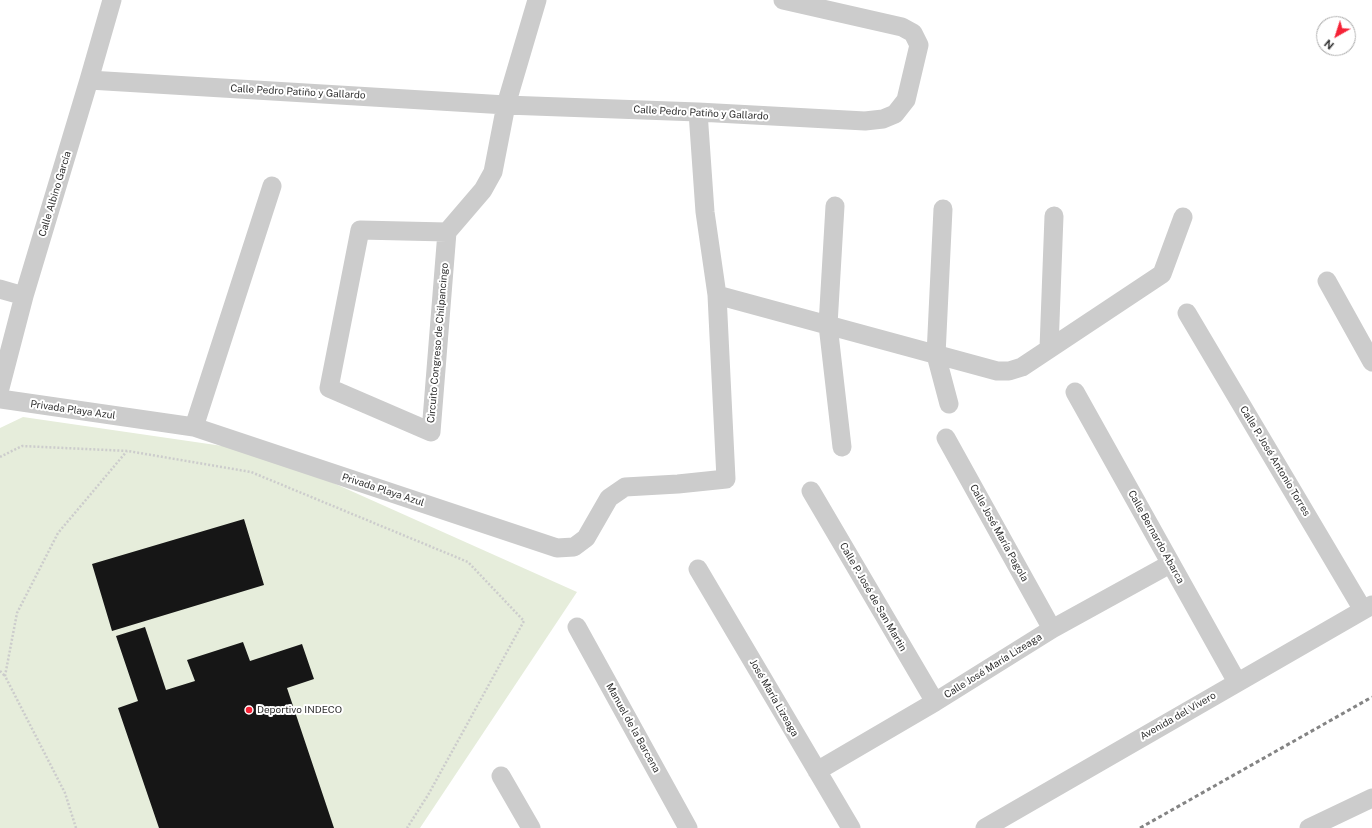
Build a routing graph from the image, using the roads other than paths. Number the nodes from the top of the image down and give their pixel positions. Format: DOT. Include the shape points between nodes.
graph roads {
  1 [pos="112,0"];
  2 [pos="537,0"];
  3 [pos="783,0"];
  4 [pos="89,80"];
  5 [pos="506,105"];
  6 [pos="698,112"];
  7 [pos="272,186"];
  8 [pos="835,206"];
  9 [pos="943,209"];
  10 [pos="1054,216"];
  11 [pos="1183,217"];
  12 [pos="446,232"];
  13 [pos="1327,282"];
  14 [pos="0,289"];
  15 [pos="717,295"];
  16 [pos="24,296"];
  17 [pos="1187,313"];
  18 [pos="828,325"];
  19 [pos="1049,348"];
  20 [pos="936,355"];
  21 [pos="1372,362"];
  22 [pos="0,388"];
  23 [pos="1075,392"];
  24 [pos="0,399"];
  25 [pos="949,404"];
  26 [pos="194,427"];
  27 [pos="946,438"];
  28 [pos="842,447"];
  29 [pos="811,491"];
  30 [pos="1170,564"];
  31 [pos="698,568"];
  32 [pos="1367,607"];
  33 [pos="577,627"];
  34 [pos="1052,629"];
  35 [pos="1237,682"];
  36 [pos="935,702"];
  37 [pos="817,771"];
  38 [pos="500,776"];
  39 [pos="1372,798"];
  40 [pos="531,828"];
  41 [pos="688,828"];
  42 [pos="850,828"];
  43 [pos="985,828"];
  44 [pos="1309,828"];
  1 -- 4 [label="street, Calle Albino García"];
  2 -- 5 [label="street"];
  3 -- 6 [label="street, Calle Pedro Patiño y Gallardo" via="902,27 913,33 919,45 906,100 895,114 883,119 865,121"];
  4 -- 5 [label="street, Calle Pedro Patiño y Gallardo"];
  4 -- 16 [label="street, Calle Albino García"];
  5 -- 6 [label="street, Calle Pedro Patiño y Gallardo"];
  5 -- 12 [label="street" via="493,172 483,190"];
  6 -- 15 [label="street" via="705,212"];
  7 -- 26 [label="street"];
  8 -- 18 [label="street"];
  9 -- 20 [label="street"];
  10 -- 19 [label="street"];
  11 -- 19 [label="street" via="1162,274"];
  12 -- 12 [label="street, Circuito Congreso de Chilpancingo" via="438,340 431,432 329,388 360,230"];
  13 -- 21 [label="street"];
  14 -- 16 [label="street"];
  15 -- 18 [label="street"];
  15 -- 26 [label="street, Privada Playa Azul" via="726,479 625,487 609,498 586,538 574,547 557,548"];
  16 -- 22 [label="street, Calle Albino García"];
  17 -- 32 [label="street, Calle P. José Antonio Torres"];
  18 -- 20 [label="street"];
  18 -- 28 [label="street"];
  19 -- 20 [label="street" via="1022,367 1009,371 997,371"];
  20 -- 25 [label="street"];
  23 -- 30 [label="street, Calle Bernardo Abarca"];
  24 -- 26 [label="street, Privada Playa Azul"];
  27 -- 34 [label="street, Calle José María Pagola"];
  29 -- 36 [label="street, Calle P. José de San Martin"];
  30 -- 34 [label="street, Calle José María Lizeaga"];
  30 -- 35 [label="street, Calle Bernardo Abarca"];
  31 -- 37 [label="street, José María Lizeaga"];
  32 -- 35 [label="street, Avenida del Vivero"];
  33 -- 41 [label="street, Manuel de la Barcena"];
  34 -- 36 [label="street, Calle José María Lizeaga"];
  35 -- 43 [label="street, Avenida del Vivero"];
  36 -- 37 [label="street, Calle José María Lizeaga"];
  37 -- 42 [label="street, José María Lizeaga"];
  38 -- 40 [label="street"];
  39 -- 44 [label="street"];
}
